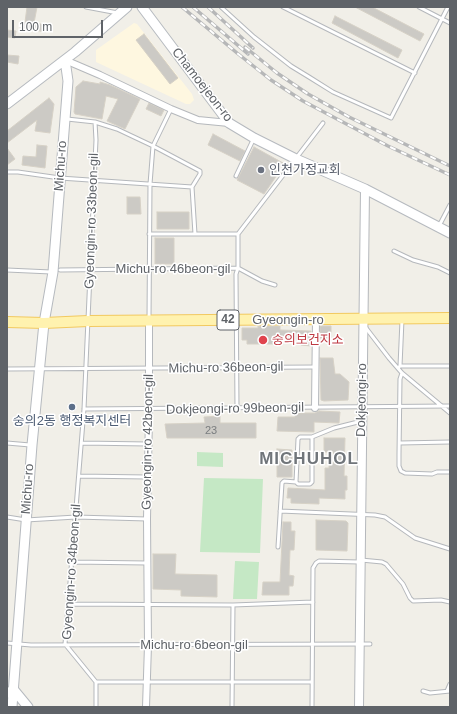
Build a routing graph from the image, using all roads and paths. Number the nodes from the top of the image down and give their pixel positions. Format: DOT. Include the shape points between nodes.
graph roads {
  1 [pos="86,7"];
  2 [pos="127,7"];
  3 [pos="142,7"];
  4 [pos="283,7"];
  5 [pos="419,7"];
  6 [pos="448,7"];
  7 [pos="223,8"];
  8 [pos="119,14"];
  9 [pos="442,19"];
  10 [pos="450,23"];
  11 [pos="65,60"];
  12 [pos="414,73"];
  13 [pos="7,104"];
  14 [pos="171,110"];
  15 [pos="65,118"];
  16 [pos="95,122"];
  17 [pos="229,123"];
  18 [pos="323,123"];
  19 [pos="254,138"];
  20 [pos="153,146"];
  21 [pos="296,158"];
  22 [pos="7,172"];
  23 [pos="236,176"];
  24 [pos="60,178"];
  25 [pos="94,180"];
  26 [pos="150,184"];
  27 [pos="192,187"];
  28 [pos="365,189"];
  29 [pos="450,205"];
  30 [pos="438,227"];
  31 [pos="450,232"];
  32 [pos="149,234"];
  33 [pos="195,234"];
  34 [pos="238,234"];
  35 [pos="394,251"];
  36 [pos="238,268"];
  37 [pos="90,269"];
  38 [pos="149,269"];
  39 [pos="7,270"];
  40 [pos="57,271"];
  41 [pos="450,274"];
  42 [pos="276,285"];
  43 [pos="450,318"];
  44 [pos="316,319"];
  45 [pos="402,319"];
  46 [pos="149,320"];
  47 [pos="237,320"];
  48 [pos="88,321"];
  49 [pos="363,321"];
  50 [pos="7,322"];
  51 [pos="44,323"];
  52 [pos="315,366"];
  53 [pos="450,366"];
  54 [pos="399,367"];
  55 [pos="86,368"];
  56 [pos="149,368"];
  57 [pos="237,368"];
  58 [pos="7,369"];
  59 [pos="40,369"];
  60 [pos="402,373"];
  61 [pos="400,406"];
  62 [pos="442,406"];
  63 [pos="450,406"];
  64 [pos="362,407"];
  65 [pos="315,408"];
  66 [pos="84,409"];
  67 [pos="149,409"];
  68 [pos="237,409"];
  69 [pos="450,413"];
  70 [pos="362,420"];
  71 [pos="312,437"];
  72 [pos="450,442"];
  73 [pos="7,443"];
  74 [pos="82,443"];
  75 [pos="400,443"];
  76 [pos="149,444"];
  77 [pos="32,445"];
  78 [pos="450,472"];
  79 [pos="79,476"];
  80 [pos="148,477"];
  81 [pos="296,482"];
  82 [pos="280,511"];
  83 [pos="361,514"];
  84 [pos="7,517"];
  85 [pos="76,517"];
  86 [pos="26,520"];
  87 [pos="147,520"];
  88 [pos="278,547"];
  89 [pos="450,549"];
  90 [pos="361,561"];
  91 [pos="72,562"];
  92 [pos="147,563"];
  93 [pos="313,602"];
  94 [pos="450,602"];
  95 [pos="69,604"];
  96 [pos="147,605"];
  97 [pos="233,605"];
  98 [pos="7,643"];
  99 [pos="17,644"];
  100 [pos="65,644"];
  101 [pos="312,644"];
  102 [pos="360,644"];
  103 [pos="370,644"];
  104 [pos="148,645"];
  105 [pos="233,645"];
  106 [pos="96,682"];
  107 [pos="147,682"];
  108 [pos="233,682"];
  109 [pos="312,682"];
  110 [pos="450,684"];
  111 [pos="423,691"];
  112 [pos="449,691"];
  113 [pos="11,692"];
  114 [pos="12,707"];
  115 [pos="28,707"];
  116 [pos="96,707"];
  117 [pos="146,707"];
  118 [pos="232,707"];
  119 [pos="312,707"];
  120 [pos="359,707"];
  1 -- 8 [label="lane"];
  2 -- 8 [label="main road"];
  3 -- 17 [label="main road, Chamoejeon-ro"];
  4 -- 12 [label="lane"];
  5 -- 9 [label="lane"];
  6 -- 9 [label="lane"];
  7 -- 12 [label="lane" via="254,37 303,74 333,92 391,118"];
  8 -- 11 [label="main road"];
  9 -- 10 [label="lane"];
  9 -- 12 [label="lane"];
  11 -- 13 [label="main road"];
  11 -- 14 [label="street"];
  11 -- 15 [label="main road, Michu-ro" via="68,81"];
  14 -- 17 [label="street" via="198,120"];
  14 -- 20 [label="lane"];
  15 -- 16 [label="lane"];
  15 -- 24 [label="main road, Michu-ro"];
  16 -- 20 [label="lane"];
  16 -- 25 [label="lane, Gyeongin-ro 33beon-gil"];
  17 -- 19 [label="main road, Chamoejeon-ro"];
  18 -- 21 [label="lane"];
  19 -- 21 [label="main road, Chamoejeon-ro"];
  19 -- 23 [label="lane"];
  20 -- 26 [label="lane"];
  20 -- 27 [label="lane" via="200,172"];
  21 -- 28 [label="main road, Chamoejeon-ro"];
  21 -- 34 [label="lane"];
  22 -- 24 [label="lane"];
  24 -- 25 [label="lane"];
  24 -- 40 [label="main road, Michu-ro"];
  25 -- 26 [label="lane"];
  25 -- 37 [label="lane, Gyeongin-ro 33beon-gil"];
  26 -- 27 [label="lane"];
  26 -- 32 [label="lane"];
  27 -- 33 [label="lane"];
  28 -- 30 [label="main road, Chamoejeon-ro"];
  28 -- 49 [label="street, Dokjeongi-ro"];
  29 -- 30 [label="lane"];
  30 -- 31 [label="main road, Chamoejeon-ro"];
  32 -- 33 [label="lane"];
  32 -- 38 [label="lane"];
  33 -- 34 [label="lane"];
  34 -- 36 [label="lane"];
  35 -- 41 [label="lane"];
  36 -- 38 [label="lane, Michu-ro 46beon-gil"];
  36 -- 42 [label="lane" via="262,281"];
  36 -- 47 [label="lane"];
  37 -- 38 [label="lane, Michu-ro 46beon-gil"];
  37 -- 40 [label="lane, Michu-ro 46beon-gil"];
  37 -- 48 [label="lane, Gyeongin-ro 33beon-gil"];
  38 -- 46 [label="lane"];
  39 -- 40 [label="lane"];
  40 -- 51 [label="main road, Michu-ro"];
  43 -- 45 [label="main road, Gyeongin-ro / 42"];
  44 -- 47 [label="main road, Gyeongin-ro / 42"];
  44 -- 49 [label="main road, Gyeongin-ro / 42"];
  44 -- 52 [label="street"];
  45 -- 49 [label="main road, Gyeongin-ro / 42"];
  45 -- 54 [label="lane"];
  46 -- 47 [label="main road, Gyeongin-ro / 42"];
  46 -- 48 [label="main road, Gyeongin-ro / 42"];
  46 -- 56 [label="street, Gyeongin-ro 42beon-gil"];
  47 -- 57 [label="lane"];
  48 -- 51 [label="main road, Gyeongin-ro / 42"];
  48 -- 55 [label="lane, Gyeongin-ro 34beon-gil"];
  49 -- 54 [label="lane" via="365,328"];
  49 -- 64 [label="street, Dokjeongi-ro"];
  50 -- 51 [label="main road, Gyeongin-ro / 42"];
  51 -- 59 [label="main road, Michu-ro"];
  52 -- 57 [label="lane, Michu-ro 36beon-gil"];
  52 -- 65 [label="street"];
  53 -- 54 [label="lane"];
  54 -- 60 [label="lane"];
  55 -- 56 [label="lane, Michu-ro 36beon-gil"];
  55 -- 59 [label="lane, Michu-ro 36beon-gil"];
  55 -- 66 [label="lane, Gyeongin-ro 34beon-gil"];
  56 -- 57 [label="lane, Michu-ro 36beon-gil"];
  56 -- 67 [label="street, Gyeongin-ro 42beon-gil"];
  57 -- 68 [label="lane"];
  58 -- 59 [label="lane, Michu-ro 36beon-gil"];
  59 -- 77 [label="main road, Michu-ro"];
  60 -- 61 [label="lane"];
  60 -- 62 [label="lane"];
  61 -- 62 [label="lane, Dokjeongi-ro 99beon-gil"];
  61 -- 64 [label="lane, Dokjeongi-ro 99beon-gil"];
  61 -- 75 [label="lane"];
  62 -- 63 [label="lane, Dokjeongi-ro 99beon-gil"];
  62 -- 69 [label="lane"];
  64 -- 65 [label="lane, Dokjeongi-ro 99beon-gil"];
  64 -- 70 [label="street, Dokjeongi-ro"];
  65 -- 68 [label="lane, Dokjeongi-ro 99beon-gil"];
  66 -- 67 [label="lane, Dokjeongi-ro 99beon-gil"];
  66 -- 74 [label="lane, Gyeongin-ro 34beon-gil"];
  67 -- 68 [label="lane, Dokjeongi-ro 99beon-gil"];
  67 -- 76 [label="street, Gyeongin-ro 42beon-gil"];
  70 -- 71 [label="lane"];
  70 -- 83 [label="street, Dokjeongi-ro"];
  71 -- 81 [label="lane" via="298,439"];
  71 -- 81 [label="lane" via="312,482"];
  72 -- 75 [label="lane"];
  73 -- 77 [label="lane"];
  74 -- 76 [label="lane"];
  74 -- 79 [label="lane, Gyeongin-ro 34beon-gil"];
  75 -- 78 [label="lane" via="401,471 432,474"];
  76 -- 80 [label="street, Gyeongin-ro 42beon-gil"];
  77 -- 86 [label="main road, Michu-ro"];
  79 -- 80 [label="lane"];
  79 -- 85 [label="lane, Gyeongin-ro 34beon-gil"];
  80 -- 87 [label="street, Gyeongin-ro 42beon-gil"];
  81 -- 82 [label="lane" via="282,483"];
  82 -- 83 [label="lane"];
  82 -- 88 [label="lane"];
  83 -- 89 [label="lane" via="385,517 415,538"];
  83 -- 90 [label="street, Dokjeongi-ro"];
  84 -- 86 [label="lane"];
  85 -- 86 [label="lane"];
  85 -- 87 [label="lane"];
  85 -- 91 [label="lane, Gyeongin-ro 34beon-gil"];
  86 -- 99 [label="main road, Michu-ro"];
  87 -- 92 [label="street, Gyeongin-ro 42beon-gil"];
  90 -- 93 [label="lane" via="316,563 313,568"];
  90 -- 94 [label="lane" via="386,564 413,600"];
  90 -- 102 [label="street, Dokjeongi-ro"];
  91 -- 92 [label="lane"];
  91 -- 95 [label="lane, Gyeongin-ro 34beon-gil"];
  92 -- 96 [label="street, Gyeongin-ro 42beon-gil"];
  93 -- 97 [label="lane"];
  93 -- 101 [label="lane"];
  95 -- 96 [label="lane"];
  95 -- 100 [label="lane, Gyeongin-ro 34beon-gil"];
  96 -- 97 [label="lane"];
  96 -- 104 [label="street, Gyeongin-ro 42beon-gil"];
  97 -- 105 [label="lane"];
  98 -- 99 [label="lane, Michu-ro 6beon-gil"];
  99 -- 100 [label="lane, Michu-ro 6beon-gil"];
  99 -- 113 [label="main road, Michu-ro"];
  100 -- 104 [label="lane, Michu-ro 6beon-gil"];
  100 -- 106 [label="lane, Gyeongin-ro 34beon-gil"];
  101 -- 102 [label="lane, Michu-ro 6beon-gil"];
  101 -- 105 [label="lane, Michu-ro 6beon-gil"];
  101 -- 109 [label="lane"];
  102 -- 103 [label="lane, Michu-ro 6beon-gil"];
  102 -- 120 [label="street, Dokjeongi-ro"];
  104 -- 105 [label="lane, Michu-ro 6beon-gil"];
  104 -- 107 [label="street, Gyeongin-ro 42beon-gil"];
  105 -- 108 [label="lane"];
  106 -- 107 [label="lane"];
  106 -- 116 [label="lane"];
  107 -- 108 [label="lane"];
  107 -- 117 [label="street, Gyeongin-ro 42beon-gil"];
  108 -- 109 [label="lane"];
  108 -- 118 [label="lane"];
  109 -- 119 [label="lane"];
  110 -- 112 [label="lane"];
  111 -- 112 [label="lane"];
  113 -- 114 [label="main road, Michu-ro"];
  113 -- 115 [label="main road"];
}
